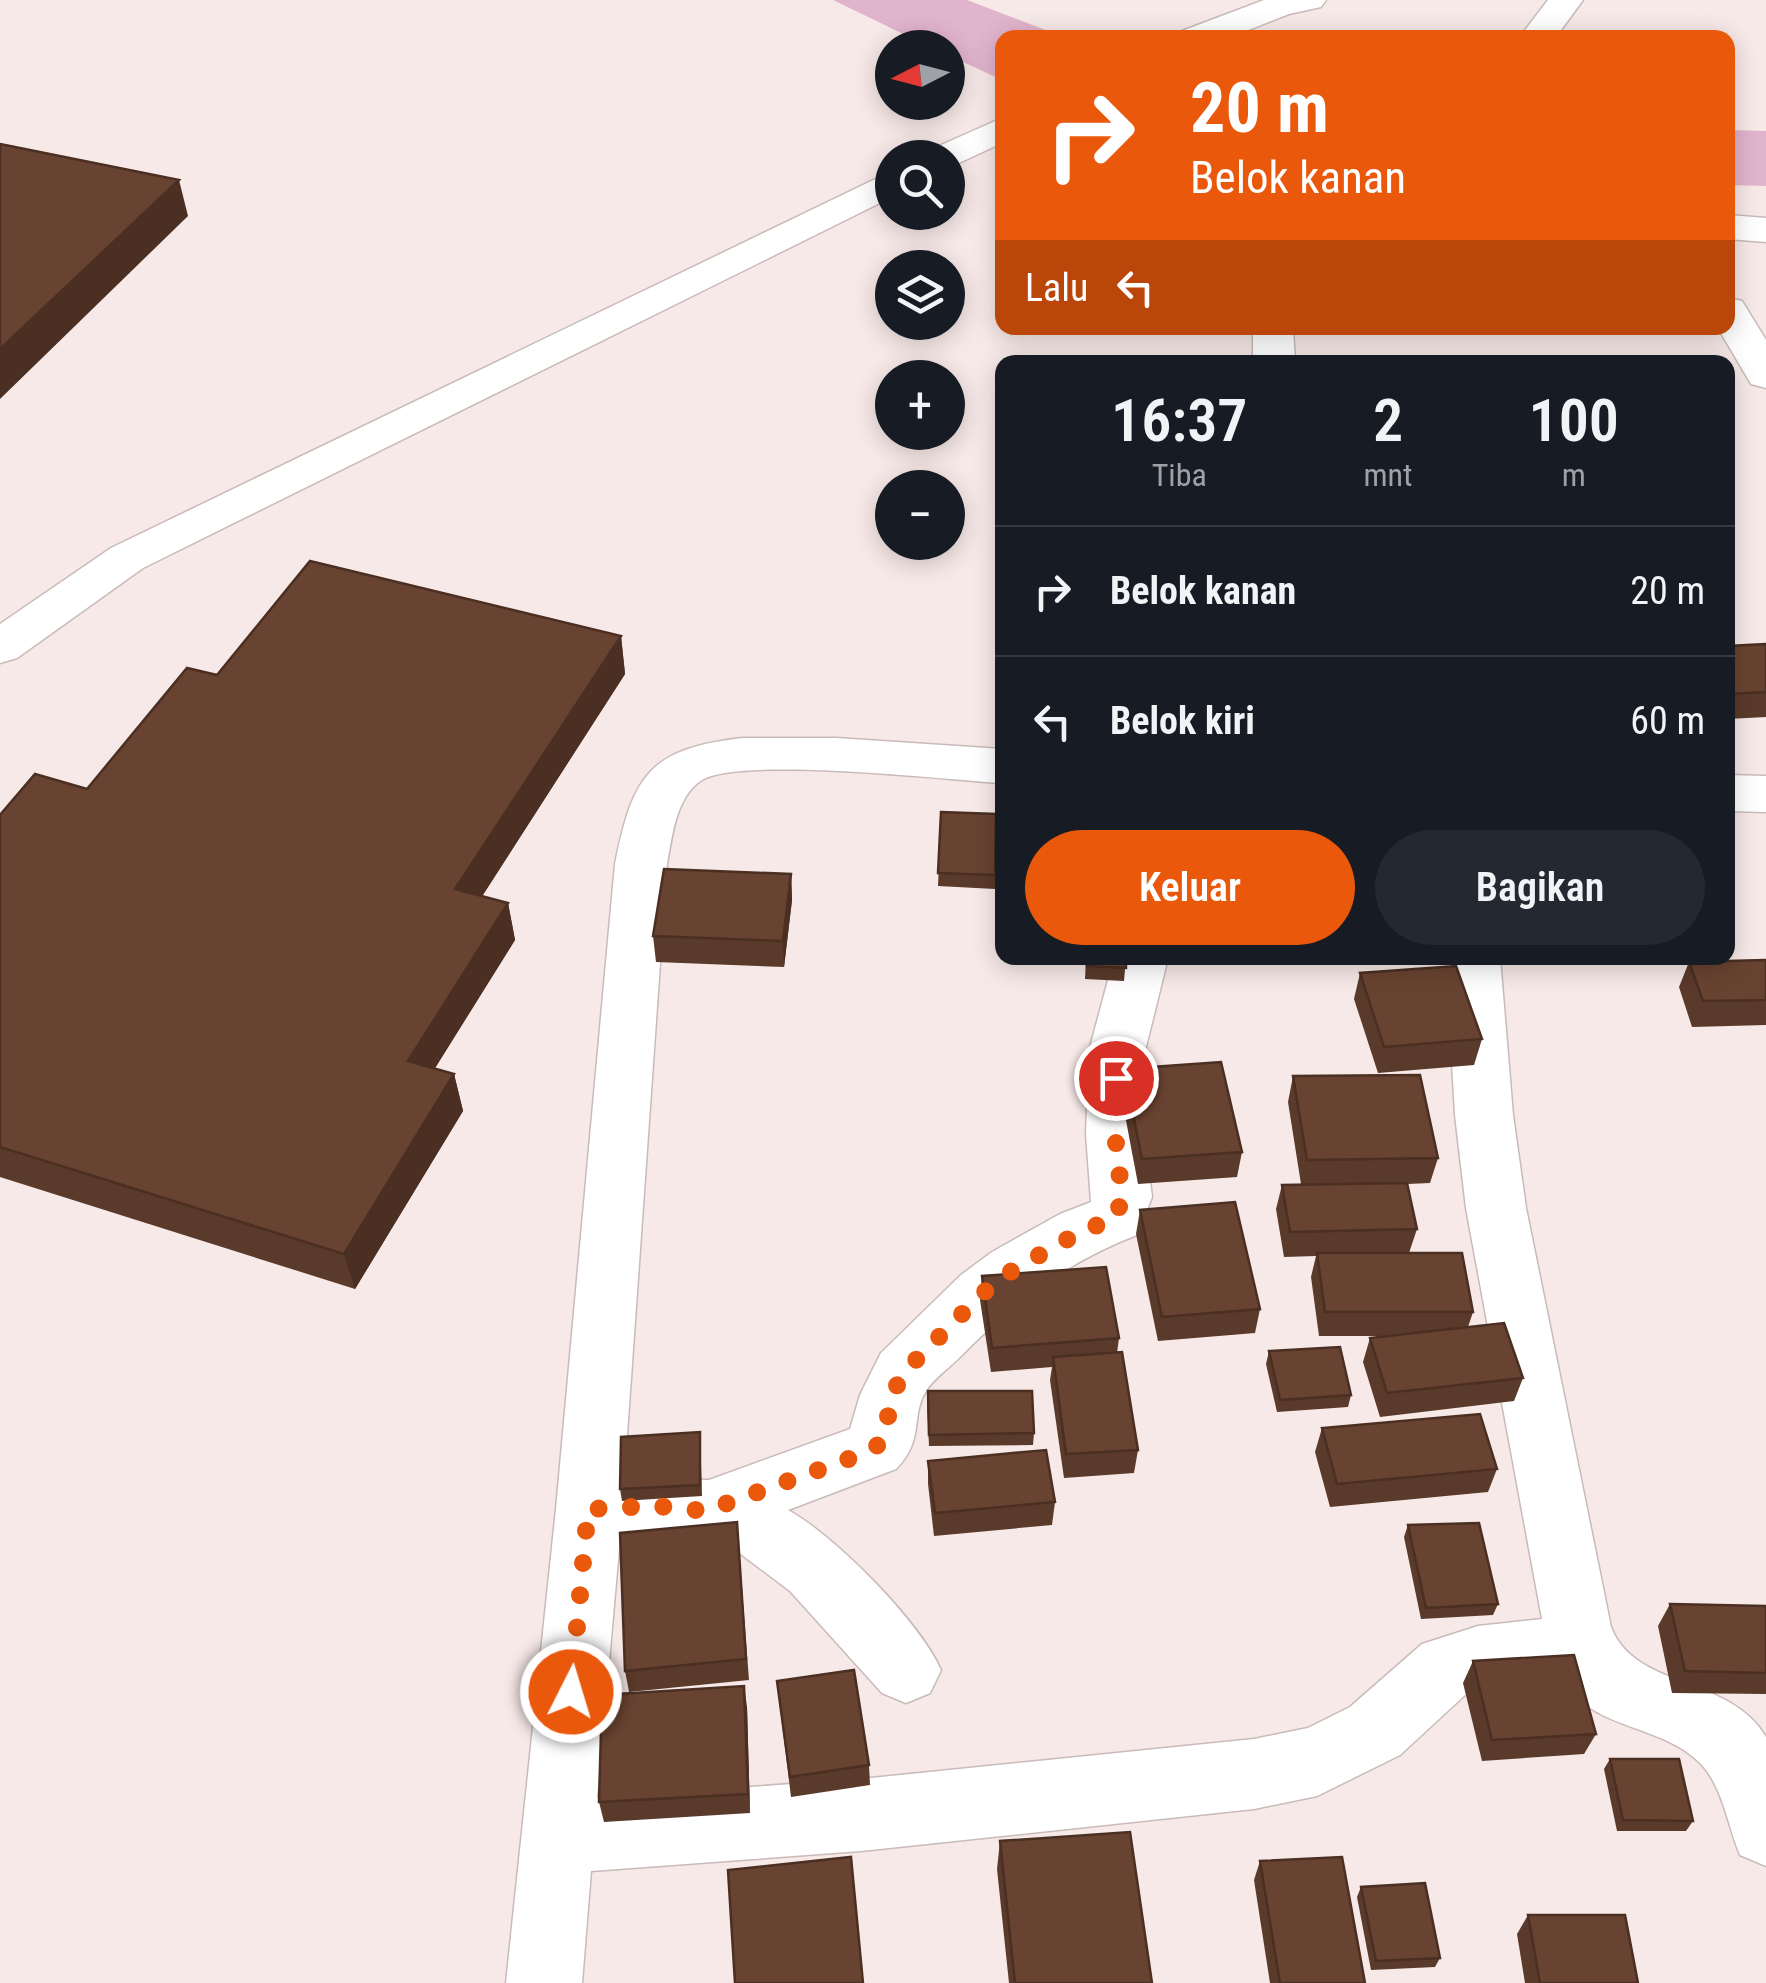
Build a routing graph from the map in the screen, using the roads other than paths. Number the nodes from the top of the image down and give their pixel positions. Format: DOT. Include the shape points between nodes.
graph roads {
  1 [pos="1308,0"];
  2 [pos="1566,0"];
  3 [pos="1213,30"];
  4 [pos="1542,30"];
  5 [pos="875,190"];
  6 [pos="1735,322"];
  7 [pos="1766,375"];
  8 [pos="0,648"];
  9 [pos="995,766"];
  10 [pos="1735,792"];
  11 [pos="1766,794"];
  12 [pos="1138,965"];
  13 [pos="1473,965"];
  14 [pos="588,1509"];
  15 [pos="706,1511"];
  16 [pos="1585,1647"];
  17 [pos="906,1670"];
  18 [pos="1766,1830"];
  19 [pos="557,1838"];
  20 [pos="544,1983"];
  1 -- 3 [label="street"];
  2 -- 4 [label="street"];
  5 -- 8 [label="street" via="127,558"];
  6 -- 7 [label="street"];
  9 -- 14 [label="street" via="726,756 682,769 660,799 641,864"];
  10 -- 11 [label="street"];
  12 -- 15 [label="street" via="1116,1051 1122,1197 1116,1218 1082,1231 983,1293 904,1372 884,1438 873,1450"];
  13 -- 16 [label="street" via="1496,1208"];
  14 -- 15 [label="street"];
  14 -- 19 [label="street"];
  15 -- 17 [label="street" via="747,1520 778,1541"];
  16 -- 18 [label="street" via="1607,1679 1728,1740"];
  16 -- 19 [label="street" via="1446,1667 1374,1731 1317,1761 1254,1774"];
  19 -- 20 [label="street"];
}
